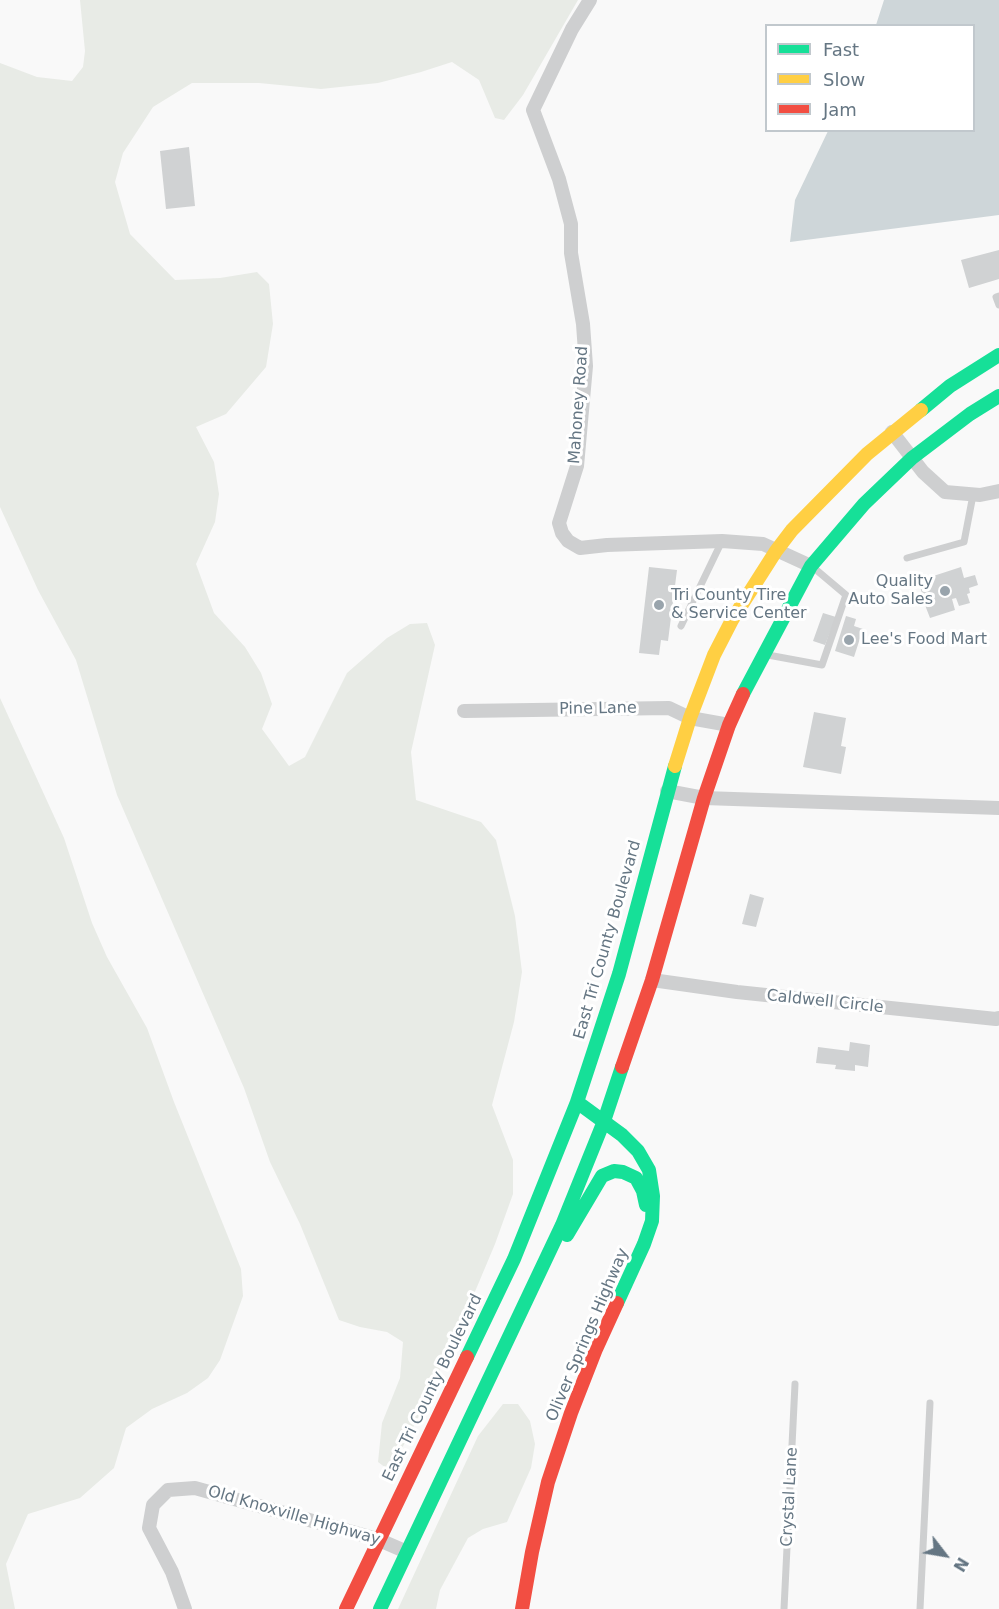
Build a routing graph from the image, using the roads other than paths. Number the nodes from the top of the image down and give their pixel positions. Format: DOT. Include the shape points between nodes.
graph roads {
  1 [pos="590,0"];
  2 [pos="999,296"];
  3 [pos="999,305"];
  4 [pos="999,355"];
  5 [pos="999,396"];
  6 [pos="892,432"];
  7 [pos="912,458"];
  8 [pos="999,491"];
  9 [pos="973,495"];
  10 [pos="722,541"];
  11 [pos="776,551"];
  12 [pos="907,558"];
  13 [pos="811,566"];
  14 [pos="681,626"];
  15 [pos="762,654"];
  16 [pos="464,711"];
  17 [pos="690,718"];
  18 [pos="729,725"];
  19 [pos="667,791"];
  20 [pos="704,798"];
  21 [pos="999,808"];
  22 [pos="652,980"];
  23 [pos="999,1018"];
  24 [pos="577,1102"];
  25 [pos="604,1121"];
  26 [pos="634,1266"];
  27 [pos="515,1325"];
  28 [pos="795,1384"];
  29 [pos="930,1403"];
  30 [pos="377,1539"];
  31 [pos="407,1552"];
  32 [pos="185,1609"];
  33 [pos="346,1609"];
  34 [pos="380,1609"];
  35 [pos="522,1609"];
  36 [pos="784,1609"];
  37 [pos="920,1609"];
  1 -- 10 [label="street, Mahoney Road" via="533,110 571,224 571,254 584,324 586,366 577,466 559,523 562,534 580,548"];
  2 -- 3 [label="lane"];
  4 -- 6 [label="main road, East Tri County Boulevard" via="950,386"];
  5 -- 7 [label="main road"];
  6 -- 7 [label="street"];
  6 -- 11 [label="main road, East Tri County Boulevard" via="792,530"];
  7 -- 9 [label="street" via="945,492"];
  7 -- 13 [label="main road" via="864,504"];
  8 -- 9 [label="street"];
  9 -- 12 [label="lane" via="964,542"];
  10 -- 11 [label="street, Mahoney Road" via="763,544"];
  10 -- 14 [label="lane"];
  11 -- 13 [label="street, Mahoney Road"];
  11 -- 17 [label="main road, East Tri County Boulevard" via="732,620"];
  13 -- 15 [label="main road"];
  13 -- 15 [label="lane" via="846,595 822,665"];
  15 -- 18 [label="main road"];
  16 -- 17 [label="street, Pine Lane" via="669,708"];
  17 -- 18 [label="street, Pine Lane"];
  17 -- 19 [label="main road, East Tri County Boulevard"];
  18 -- 20 [label="main road"];
  19 -- 20 [label="street"];
  19 -- 24 [label="main road, East Tri County Boulevard" via="619,974"];
  20 -- 21 [label="street"];
  20 -- 22 [label="main road"];
  22 -- 23 [label="street, Caldwell Circle"];
  22 -- 25 [label="main road"];
  24 -- 25 [label="main road, Oliver Springs Highway"];
  24 -- 30 [label="main road, East Tri County Boulevard" via="514,1258"];
  25 -- 26 [label="main road, Oliver Springs Highway" via="638,1151 649,1170 652,1221"];
  25 -- 27 [label="main road" via="562,1225"];
  26 -- 27 [label="main road" via="646,1200 636,1178 614,1171 602,1176"];
  26 -- 35 [label="main road, Oliver Springs Highway" via="588,1370 548,1482"];
  27 -- 31 [label="main road"];
  28 -- 36 [label="lane, Crystal Lane"];
  29 -- 37 [label="lane"];
  30 -- 31 [label="street, Old Knoxville Highway"];
  30 -- 32 [label="street, Old Knoxville Highway" via="195,1488 168,1490 153,1505 149,1528 172,1572"];
  30 -- 33 [label="main road, East Tri County Boulevard"];
  31 -- 34 [label="main road"];
}
